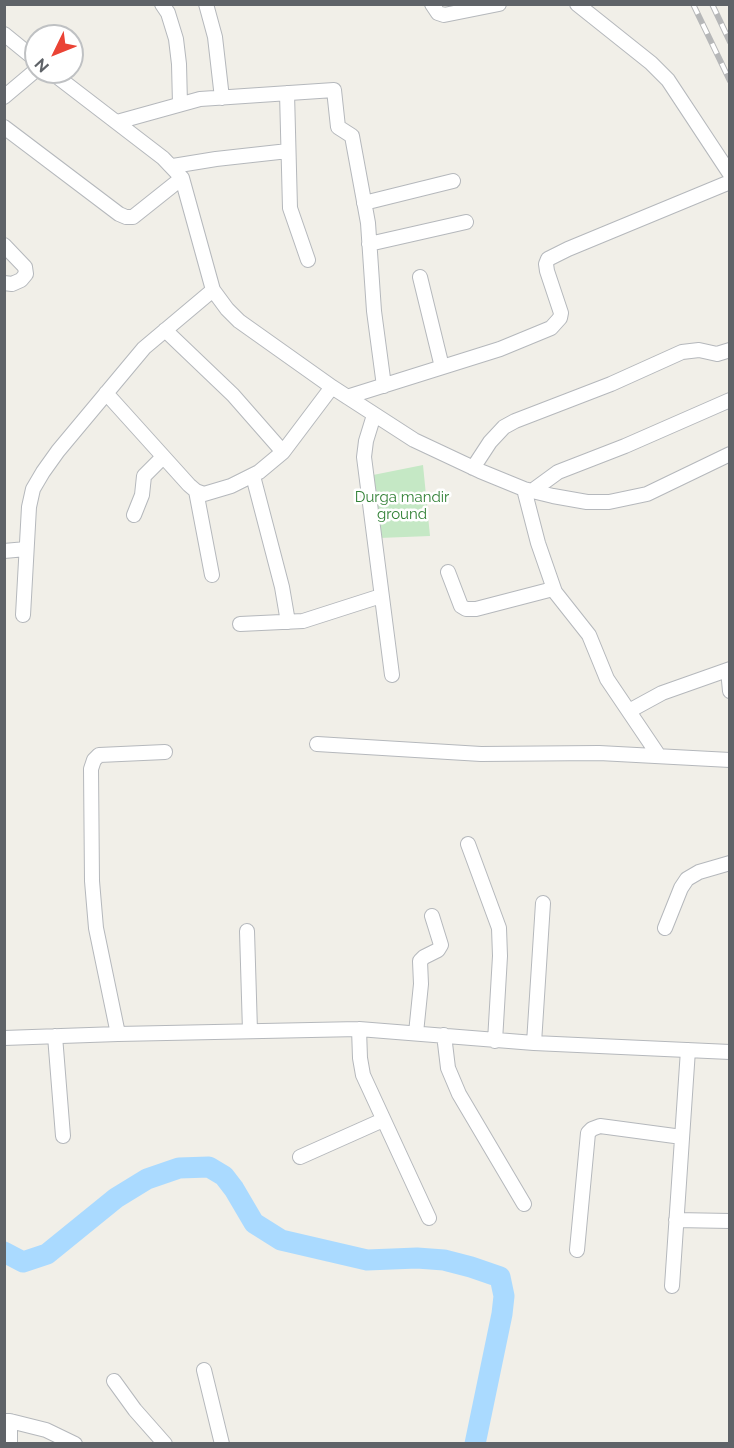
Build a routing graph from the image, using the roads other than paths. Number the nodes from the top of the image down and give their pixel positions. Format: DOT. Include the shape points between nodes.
graph roads {
  1 [pos="162,4"];
  2 [pos="206,4"];
  3 [pos="432,4"];
  4 [pos="499,4"];
  5 [pos="577,4"];
  6 [pos="4,34"];
  7 [pos="24,50"];
  8 [pos="24,80"];
  9 [pos="67,84"];
  10 [pos="287,93"];
  11 [pos="4,97"];
  12 [pos="222,98"];
  13 [pos="180,104"];
  14 [pos="117,122"];
  15 [pos="4,127"];
  16 [pos="288,152"];
  17 [pos="173,166"];
  18 [pos="729,174"];
  19 [pos="182,178"];
  20 [pos="453,181"];
  21 [pos="729,182"];
  22 [pos="364,203"];
  23 [pos="466,222"];
  24 [pos="369,244"];
  25 [pos="4,245"];
  26 [pos="308,260"];
  27 [pos="420,277"];
  28 [pos="4,283"];
  29 [pos="213,290"];
  30 [pos="165,330"];
  31 [pos="729,350"];
  32 [pos="442,367"];
  33 [pos="384,386"];
  34 [pos="332,387"];
  35 [pos="106,393"];
  36 [pos="347,397"];
  37 [pos="729,400"];
  38 [pos="374,416"];
  39 [pos="283,452"];
  40 [pos="729,454"];
  41 [pos="163,457"];
  42 [pos="473,468"];
  43 [pos="254,476"];
  44 [pos="528,490"];
  45 [pos="196,491"];
  46 [pos="134,515"];
  47 [pos="26,549"];
  48 [pos="4,551"];
  49 [pos="448,572"];
  50 [pos="212,575"];
  51 [pos="553,589"];
  52 [pos="381,596"];
  53 [pos="23,615"];
  54 [pos="288,622"];
  55 [pos="240,624"];
  56 [pos="729,670"];
  57 [pos="392,675"];
  58 [pos="729,691"];
  59 [pos="629,711"];
  60 [pos="317,744"];
  61 [pos="165,752"];
  62 [pos="659,756"];
  63 [pos="729,760"];
  64 [pos="468,844"];
  65 [pos="729,863"];
  66 [pos="543,903"];
  67 [pos="432,916"];
  68 [pos="665,928"];
  69 [pos="247,931"];
  70 [pos="359,1029"];
  71 [pos="249,1031"];
  72 [pos="416,1033"];
  73 [pos="118,1034"];
  74 [pos="444,1035"];
  75 [pos="55,1036"];
  76 [pos="4,1038"];
  77 [pos="495,1041"];
  78 [pos="534,1043"];
  79 [pos="688,1050"];
  80 [pos="729,1052"];
  81 [pos="382,1120"];
  82 [pos="63,1136"];
  83 [pos="682,1137"];
  84 [pos="300,1157"];
  85 [pos="525,1204"];
  86 [pos="429,1218"];
  87 [pos="676,1220"];
  88 [pos="729,1221"];
  89 [pos="577,1250"];
  90 [pos="672,1286"];
  91 [pos="204,1370"];
  92 [pos="114,1381"];
  93 [pos="7,1421"];
  94 [pos="10,1443"];
  95 [pos="75,1443"];
  96 [pos="165,1443"];
  97 [pos="222,1443"];
  1 -- 13 [label="street" via="176,39"];
  2 -- 12 [label="street" via="215,38"];
  3 -- 4 [label="street" via="444,15"];
  5 -- 18 [label="street" via="668,80"];
  6 -- 7 [label="street"];
  8 -- 11 [label="street"];
  9 -- 14 [label="street"];
  10 -- 12 [label="street"];
  10 -- 16 [label="street"];
  10 -- 22 [label="street" via="334,90 336,123 352,136"];
  12 -- 13 [label="street"];
  13 -- 14 [label="street"];
  14 -- 17 [label="street"];
  15 -- 19 [label="street" via="126,217 133,217"];
  16 -- 17 [label="street"];
  16 -- 26 [label="street" via="290,208"];
  17 -- 19 [label="street"];
  19 -- 29 [label="street"];
  20 -- 22 [label="street"];
  21 -- 32 [label="street" via="548,259 547,272 561,313 556,324 501,350"];
  22 -- 24 [label="street"];
  23 -- 24 [label="street"];
  24 -- 33 [label="street"];
  25 -- 28 [label="street" via="25,267 26,274 12,284"];
  27 -- 32 [label="street"];
  29 -- 30 [label="street"];
  29 -- 34 [label="street" via="239,321"];
  30 -- 35 [label="street" via="144,348"];
  30 -- 39 [label="street" via="233,395"];
  31 -- 42 [label="street" via="717,354 682,352 515,421 494,437"];
  32 -- 33 [label="street"];
  33 -- 36 [label="street"];
  34 -- 36 [label="street"];
  34 -- 39 [label="street"];
  35 -- 41 [label="street"];
  35 -- 47 [label="street" via="57,451 33,489"];
  36 -- 38 [label="street"];
  37 -- 44 [label="street" via="558,472"];
  38 -- 42 [label="street"];
  38 -- 52 [label="street" via="364,457"];
  39 -- 43 [label="street"];
  40 -- 44 [label="street" via="630,499 587,502"];
  41 -- 45 [label="street"];
  41 -- 46 [label="street" via="144,476"];
  42 -- 44 [label="street"];
  43 -- 45 [label="street" via="212,493"];
  43 -- 54 [label="street"];
  44 -- 51 [label="street"];
  45 -- 50 [label="street"];
  47 -- 48 [label="street"];
  47 -- 53 [label="street"];
  49 -- 51 [label="street" via="461,606 466,609"];
  51 -- 59 [label="street" via="589,635 608,679"];
  52 -- 54 [label="street" via="303,621"];
  52 -- 57 [label="street"];
  54 -- 55 [label="street"];
  56 -- 58 [label="street"];
  56 -- 59 [label="street" via="663,693"];
  59 -- 62 [label="street"];
  60 -- 62 [label="street" via="481,754"];
  61 -- 73 [label="street" via="99,755 91,769 96,928"];
  62 -- 63 [label="street"];
  64 -- 77 [label="street" via="499,928"];
  65 -- 68 [label="street" via="687,879"];
  66 -- 78 [label="street"];
  67 -- 72 [label="street" via="441,945 420,961"];
  69 -- 71 [label="street"];
  70 -- 71 [label="street"];
  70 -- 72 [label="street"];
  70 -- 81 [label="street" via="361,1067"];
  71 -- 73 [label="street"];
  72 -- 74 [label="street"];
  73 -- 75 [label="street"];
  74 -- 77 [label="street"];
  74 -- 85 [label="street" via="448,1068 459,1094"];
  75 -- 76 [label="street"];
  75 -- 82 [label="street"];
  77 -- 78 [label="street"];
  78 -- 79 [label="street"];
  79 -- 80 [label="street"];
  79 -- 83 [label="street"];
  81 -- 84 [label="street"];
  81 -- 86 [label="street"];
  83 -- 87 [label="street"];
  83 -- 89 [label="street" via="600,1126 588,1133"];
  87 -- 88 [label="street"];
  87 -- 90 [label="street"];
  91 -- 97 [label="street"];
  92 -- 96 [label="street"];
  93 -- 94 [label="street"];
  93 -- 95 [label="street" via="46,1430"];
}
